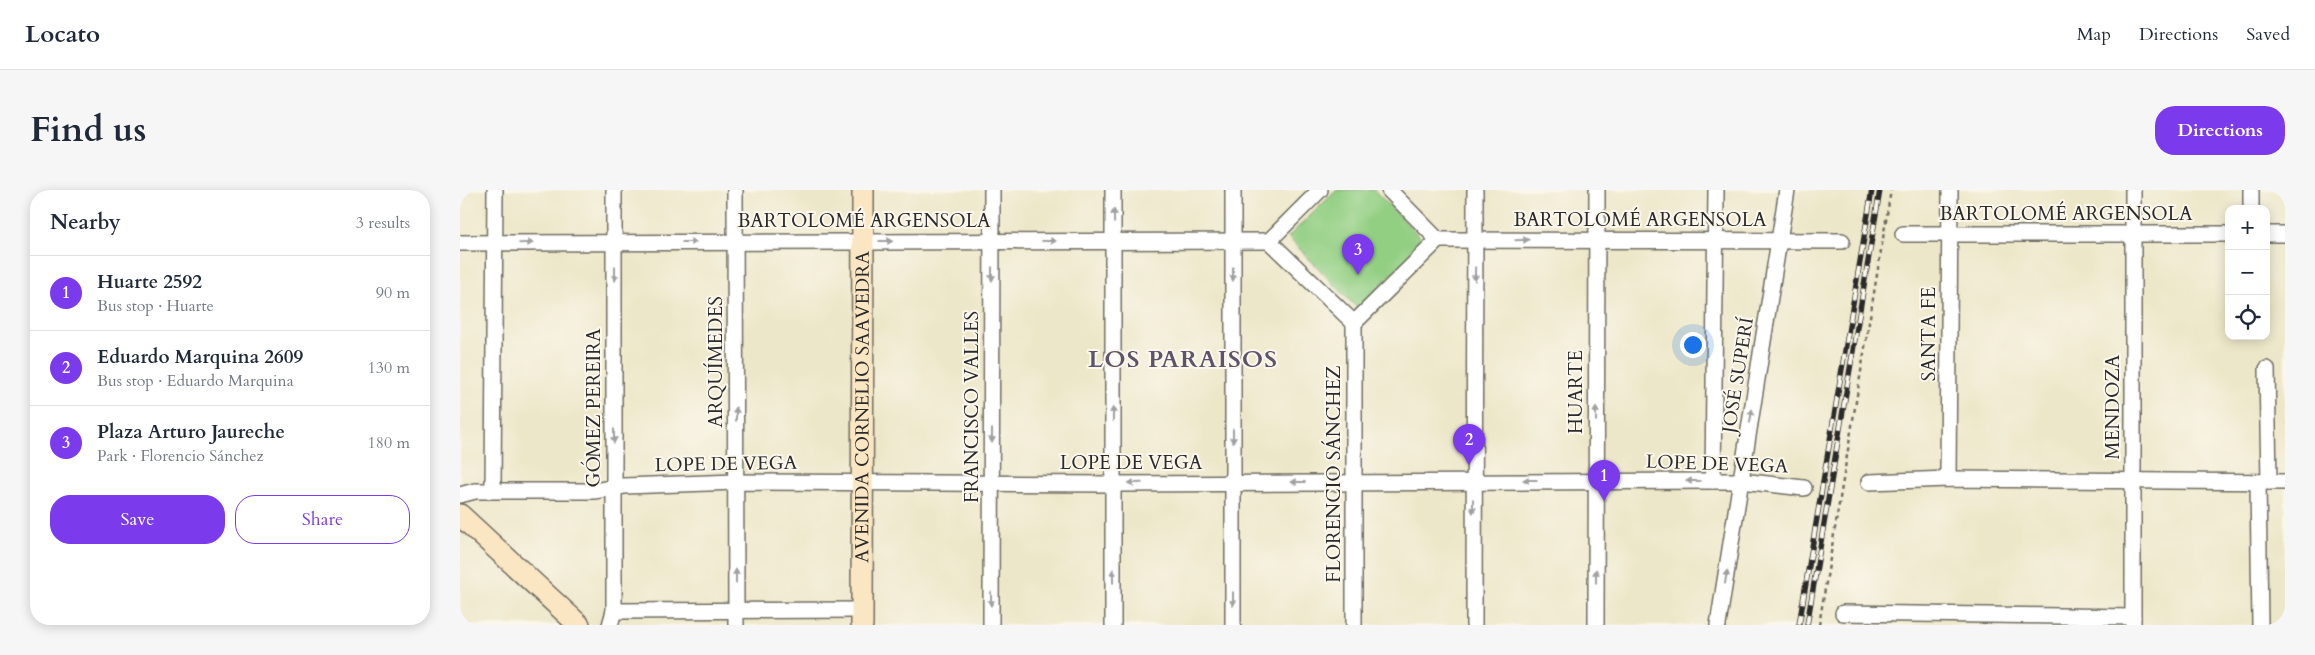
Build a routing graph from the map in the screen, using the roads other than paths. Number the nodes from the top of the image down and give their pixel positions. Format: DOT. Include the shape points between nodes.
graph roads {
  1 [pos="495,190"];
  2 [pos="614,190"];
  3 [pos="736,190"];
  4 [pos="863,190"];
  5 [pos="992,190"];
  6 [pos="1113,190"];
  7 [pos="1233,190"];
  8 [pos="1320,190"];
  9 [pos="1389,190"];
  10 [pos="1475,190"];
  11 [pos="1597,190"];
  12 [pos="1716,190"];
  13 [pos="1787,190"];
  14 [pos="1950,190"];
  15 [pos="2133,190"];
  16 [pos="2251,190"];
  17 [pos="2251,205"];
  18 [pos="1903,234"];
  19 [pos="1949,234"];
  20 [pos="2133,234"];
  21 [pos="2225,234"];
  22 [pos="2270,234"];
  23 [pos="2285,234"];
  24 [pos="1597,239"];
  25 [pos="1717,239"];
  26 [pos="1438,240"];
  27 [pos="1476,240"];
  28 [pos="1778,240"];
  29 [pos="863,241"];
  30 [pos="992,241"];
  31 [pos="1114,241"];
  32 [pos="1269,241"];
  33 [pos="1842,241"];
  34 [pos="615,242"];
  35 [pos="736,242"];
  36 [pos="1233,242"];
  37 [pos="460,243"];
  38 [pos="495,244"];
  39 [pos="1354,323"];
  40 [pos="2268,369"];
  41 [pos="1948,479"];
  42 [pos="1473,480"];
  43 [pos="1596,480"];
  44 [pos="1713,481"];
  45 [pos="1741,481"];
  46 [pos="736,482"];
  47 [pos="1233,482"];
  48 [pos="1354,482"];
  49 [pos="1869,482"];
  50 [pos="2133,482"];
  51 [pos="2264,482"];
  52 [pos="2285,482"];
  53 [pos="862,483"];
  54 [pos="992,483"];
  55 [pos="1112,484"];
  56 [pos="613,487"];
  57 [pos="1804,488"];
  58 [pos="493,490"];
  59 [pos="460,495"];
  60 [pos="460,515"];
  61 [pos="736,609"];
  62 [pos="1843,613"];
  63 [pos="862,617"];
  64 [pos="612,618"];
  65 [pos="2132,621"];
  66 [pos="579,625"];
  67 [pos="736,625"];
  68 [pos="991,625"];
  69 [pos="1113,625"];
  70 [pos="1233,625"];
  71 [pos="1354,625"];
  72 [pos="1474,625"];
  73 [pos="1596,625"];
  74 [pos="1718,625"];
  75 [pos="2260,625"];
  1 -- 38 [label="street"];
  2 -- 34 [label="street, GÓMEZ PEREIRA"];
  3 -- 35 [label="street, ARQUÍMEDES"];
  4 -- 29 [label="main road, AVENIDA CORNELIO SAAVEDRA"];
  5 -- 30 [label="street, FRANCISCO VALLES"];
  31 -- 6 [label="street, one-way"];
  7 -- 36 [label="street"];
  8 -- 32 [label="street"];
  9 -- 26 [label="street"];
  10 -- 27 [label="street"];
  11 -- 24 [label="street, HUARTE"];
  12 -- 25 [label="street"];
  13 -- 28 [label="street, JOSÉ SUPERÍ"];
  14 -- 19 [label="street, SANTA FE"];
  15 -- 20 [label="street, MENDOZA"];
  16 -- 17 [label="street"];
  18 -- 19 [label="street, BARTOLOMÉ ARGENSOLA"];
  19 -- 20 [label="street, BARTOLOMÉ ARGENSOLA"];
  19 -- 41 [label="street, SANTA FE"];
  20 -- 21 [label="street, BARTOLOMÉ ARGENSOLA"];
  20 -- 50 [label="street, MENDOZA"];
  22 -- 23 [label="street"];
  24 -- 25 [label="street, BARTOLOMÉ ARGENSOLA"];
  27 -- 24 [label="street, BARTOLOMÉ ARGENSOLA, one-way"];
  43 -- 24 [label="street, HUARTE, one-way"];
  25 -- 28 [label="street, BARTOLOMÉ ARGENSOLA"];
  25 -- 44 [label="street"];
  26 -- 27 [label="street, BARTOLOMÉ ARGENSOLA"];
  26 -- 39 [label="street"];
  27 -- 42 [label="street, one-way"];
  28 -- 33 [label="street, BARTOLOMÉ ARGENSOLA"];
  45 -- 28 [label="street, JOSÉ SUPERÍ, one-way"];
  29 -- 30 [label="street, BARTOLOMÉ ARGENSOLA, one-way"];
  29 -- 35 [label="street, BARTOLOMÉ ARGENSOLA"];
  29 -- 53 [label="main road, AVENIDA CORNELIO SAAVEDRA"];
  30 -- 31 [label="street, BARTOLOMÉ ARGENSOLA, one-way"];
  30 -- 54 [label="street, FRANCISCO VALLES, one-way"];
  31 -- 36 [label="street, BARTOLOMÉ ARGENSOLA"];
  55 -- 31 [label="street, one-way"];
  32 -- 36 [label="street, BARTOLOMÉ ARGENSOLA"];
  32 -- 39 [label="street"];
  34 -- 35 [label="street, BARTOLOMÉ ARGENSOLA, one-way"];
  38 -- 34 [label="street, BARTOLOMÉ ARGENSOLA, one-way"];
  34 -- 56 [label="street, GÓMEZ PEREIRA, one-way"];
  46 -- 35 [label="street, ARQUÍMEDES, one-way"];
  36 -- 47 [label="street, one-way"];
  37 -- 38 [label="street, BARTOLOMÉ ARGENSOLA"];
  38 -- 58 [label="street"];
  39 -- 48 [label="street, FLORENCIO SÁNCHEZ"];
  40 -- 51 [label="street"];
  41 -- 49 [label="street"];
  41 -- 50 [label="street"];
  43 -- 42 [label="street, LOPE DE VEGA, one-way"];
  42 -- 48 [label="street, LOPE DE VEGA"];
  42 -- 72 [label="street, one-way"];
  44 -- 43 [label="street, LOPE DE VEGA, one-way"];
  73 -- 43 [label="street, HUARTE, one-way"];
  44 -- 45 [label="street, LOPE DE VEGA"];
  45 -- 57 [label="street, LOPE DE VEGA"];
  74 -- 45 [label="street, JOSÉ SUPERÍ, one-way"];
  46 -- 53 [label="street, LOPE DE VEGA"];
  46 -- 56 [label="street, LOPE DE VEGA"];
  61 -- 46 [label="street, ARQUÍMEDES, one-way"];
  48 -- 47 [label="street, LOPE DE VEGA, one-way"];
  47 -- 55 [label="street, LOPE DE VEGA, one-way"];
  47 -- 70 [label="street, one-way"];
  48 -- 71 [label="street, FLORENCIO SÁNCHEZ"];
  50 -- 51 [label="street"];
  50 -- 65 [label="street, MENDOZA"];
  51 -- 52 [label="street"];
  51 -- 75 [label="street"];
  53 -- 54 [label="street, LOPE DE VEGA"];
  53 -- 63 [label="main road, AVENIDA CORNELIO SAAVEDRA"];
  54 -- 55 [label="street, LOPE DE VEGA"];
  54 -- 68 [label="street, FRANCISCO VALLES, one-way"];
  69 -- 55 [label="street, one-way"];
  56 -- 58 [label="street, LOPE DE VEGA" via="594,491"];
  56 -- 64 [label="street, GÓMEZ PEREIRA"];
  58 -- 59 [label="street, LOPE DE VEGA" via="475,490"];
  60 -- 66 [label="main road"];
  61 -- 63 [label="street"];
  61 -- 64 [label="street"];
  61 -- 67 [label="street, ARQUÍMEDES"];
  62 -- 65 [label="street"];
}
